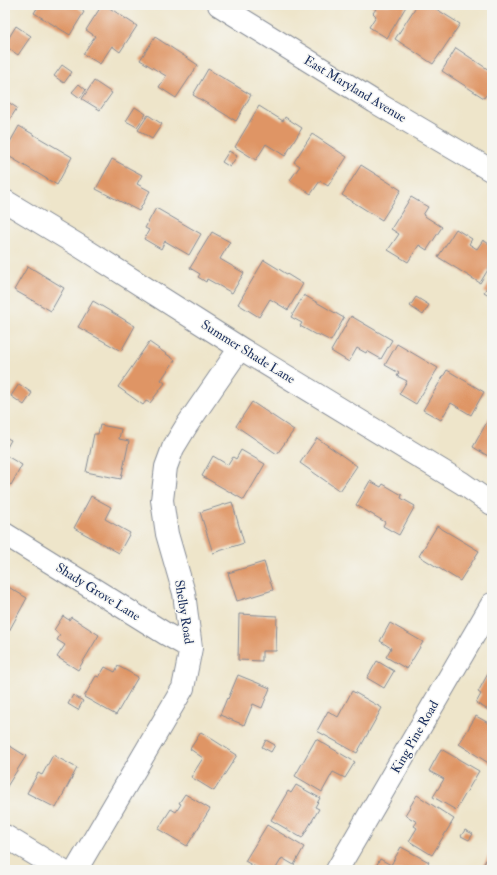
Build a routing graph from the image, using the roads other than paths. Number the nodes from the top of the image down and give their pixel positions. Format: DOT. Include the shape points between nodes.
graph roads {
  1 [pos="219,5"];
  2 [pos="490,165"];
  3 [pos="5,201"];
  4 [pos="240,348"];
  5 [pos="492,504"];
  6 [pos="5,534"];
  7 [pos="492,604"];
  8 [pos="191,648"];
  9 [pos="5,836"];
  10 [pos="61,870"];
  11 [pos="76,870"];
  12 [pos="338,870"];
  1 -- 2 [label="street, East Maryland Avenue" via="375,102"];
  3 -- 4 [label="street, Summer Shade Lane"];
  4 -- 5 [label="street, Summer Shade Lane" via="462,483"];
  4 -- 8 [label="street, Shelby Road" via="187,425 173,448 166,467 162,500 167,534 184,593"];
  6 -- 8 [label="street, Shady Grove Lane"];
  7 -- 12 [label="street, King Pine Road"];
  8 -- 11 [label="street, Shelby Road" via="183,688"];
  9 -- 10 [label="street"];
}
